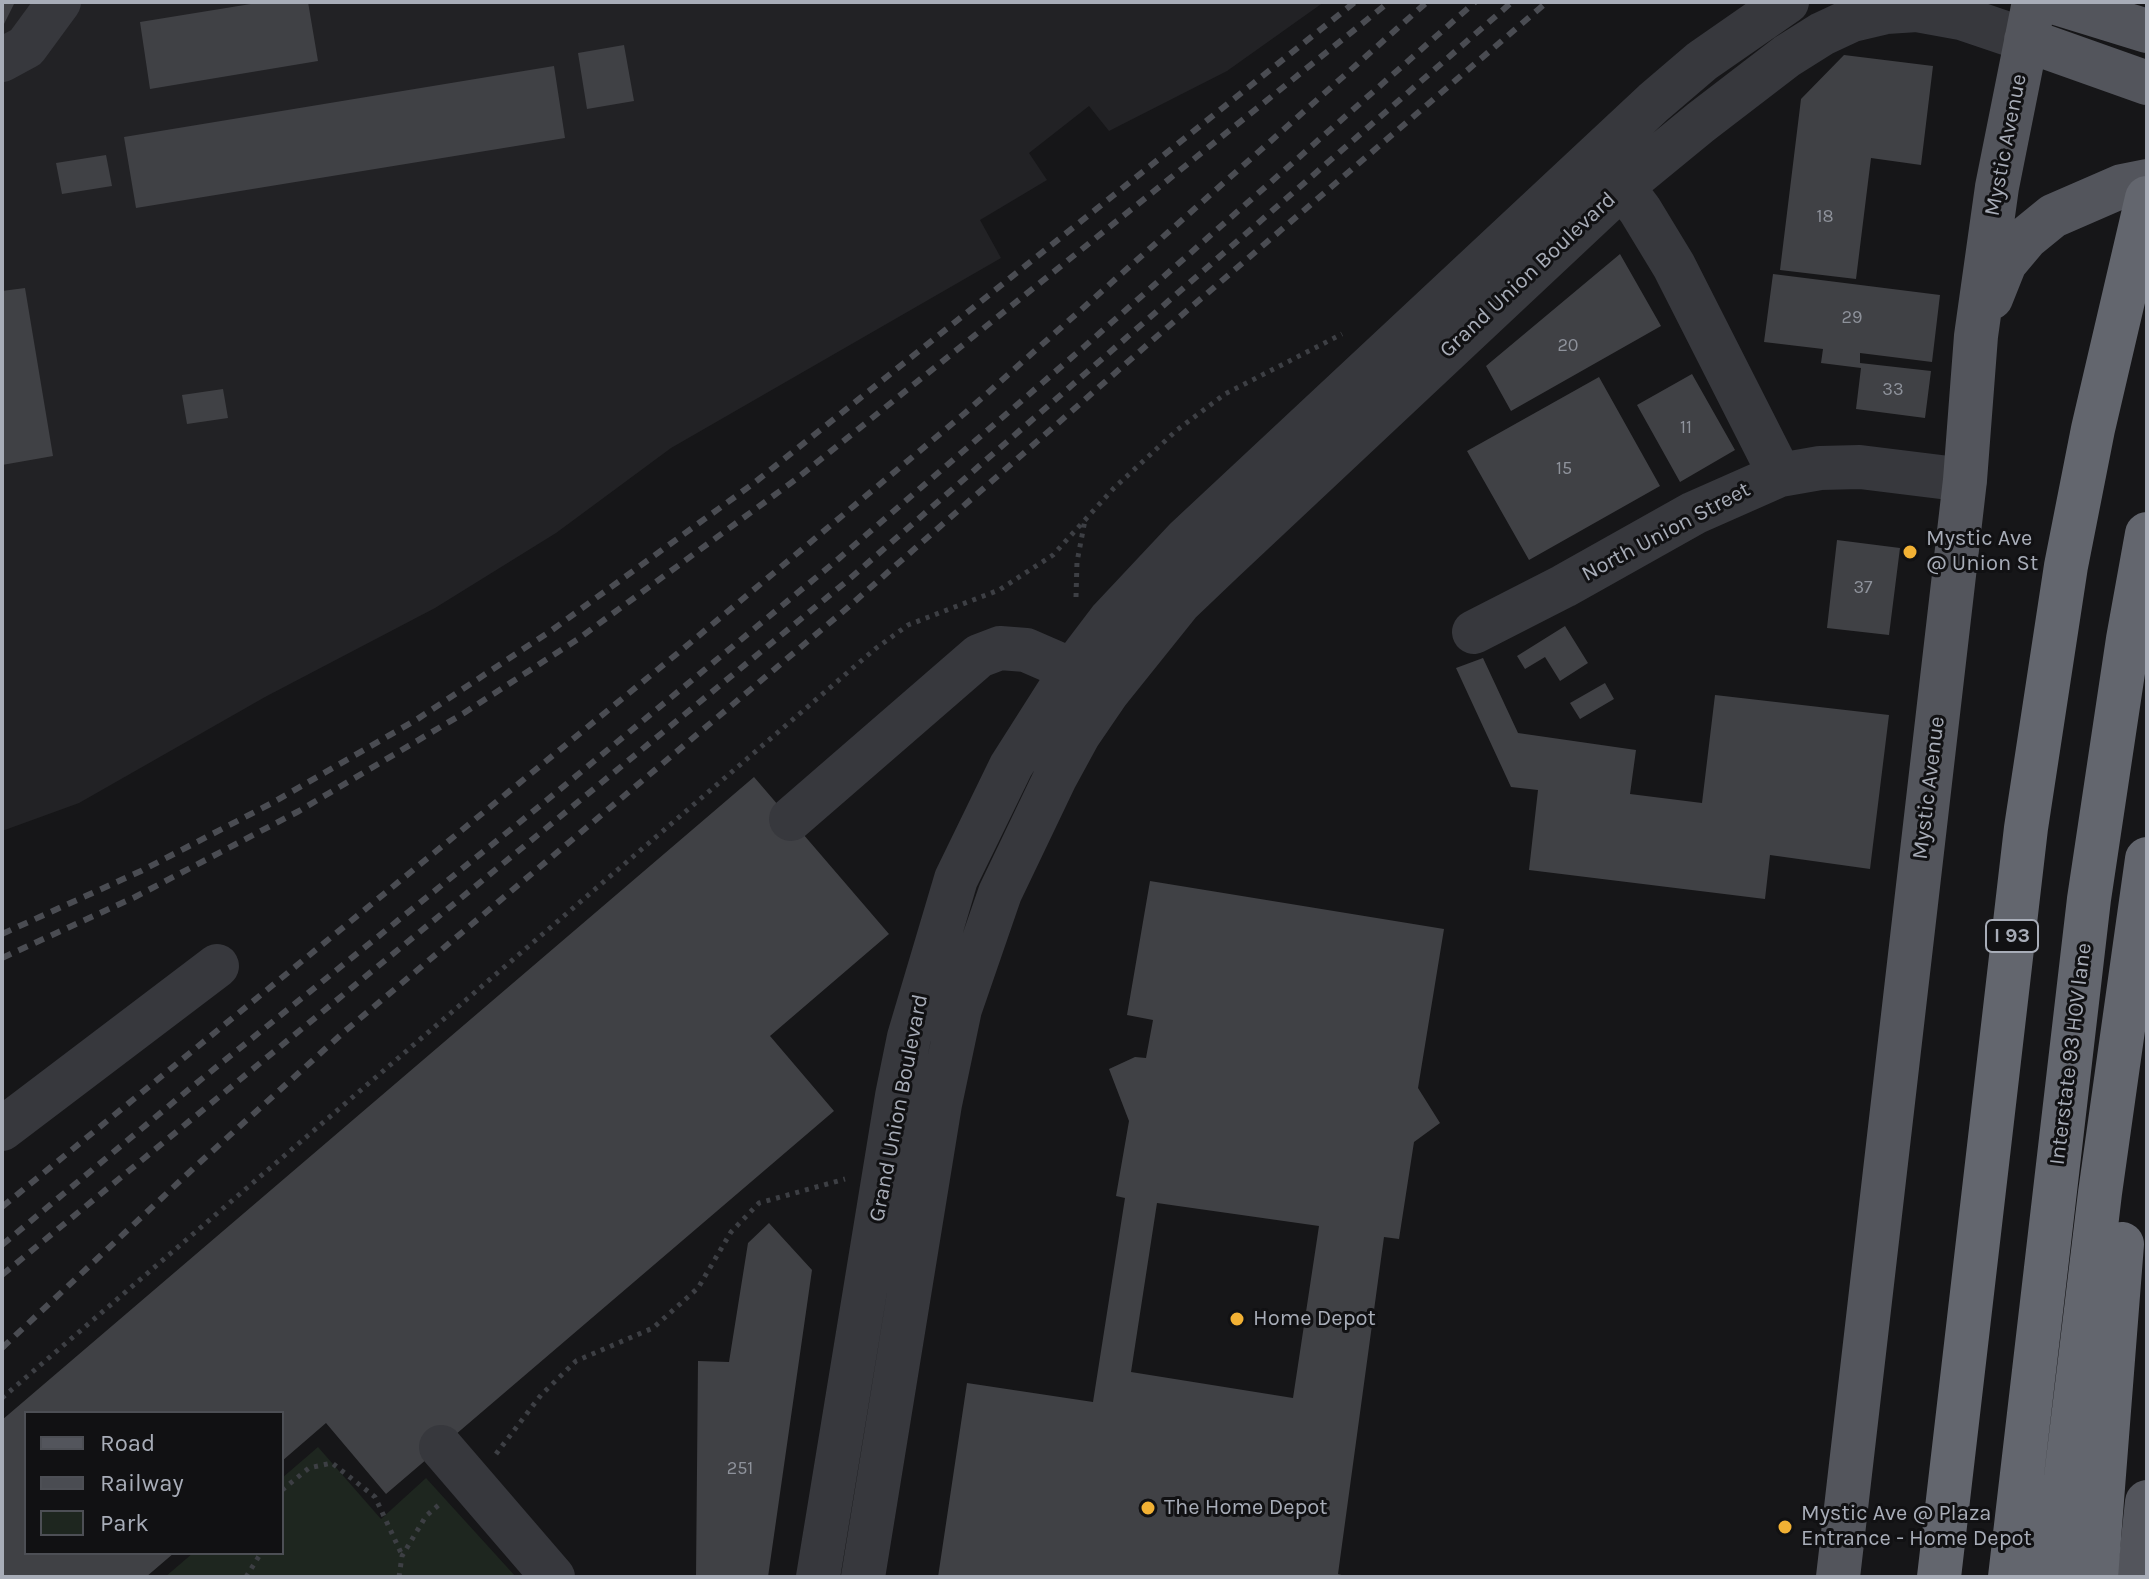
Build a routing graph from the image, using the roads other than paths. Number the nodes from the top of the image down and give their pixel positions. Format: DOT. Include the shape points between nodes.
graph roads {
  1 [pos="59,2"];
  2 [pos="1787,2"];
  3 [pos="2053,2"];
  4 [pos="2030,21"];
  5 [pos="2147,31"];
  6 [pos="2,60"];
  7 [pos="2147,83"];
  8 [pos="1610,170"];
  9 [pos="2147,181"];
  10 [pos="2147,198"];
  11 [pos="1976,336"];
  12 [pos="1780,475"];
  13 [pos="1965,480"];
  14 [pos="2147,534"];
  15 [pos="1474,632"];
  16 [pos="1089,682"];
  17 [pos="1004,779"];
  18 [pos="1044,800"];
  19 [pos="791,819"];
  20 [pos="2147,859"];
  21 [pos="2147,918"];
  22 [pos="217,966"];
  23 [pos="2,1129"];
  24 [pos="454,1464"];
  25 [pos="2147,1502"];
  26 [pos="553,1577"];
  27 [pos="818,1577"];
  28 [pos="863,1577"];
  29 [pos="1838,1577"];
  30 [pos="1939,1577"];
  31 [pos="2010,1577"];
  32 [pos="2054,1577"];
  33 [pos="2096,1577"];
  34 [pos="2139,1577"];
  1 -- 6 [label="street" via="26,47"];
  2 -- 8 [label="street, Grand Union Boulevard" via="1702,61"];
  3 -- 5 [label="main road"];
  4 -- 7 [label="main road"];
  4 -- 8 [label="street, Grand Union Boulevard" via="1977,22 1917,10 1852,20 1787,56 1701,122"];
  4 -- 11 [label="main road, Mystic Avenue" via="1997,187"];
  8 -- 12 [label="street" via="1657,236"];
  8 -- 16 [label="street, Grand Union Boulevard" via="1186,539 1110,620"];
  9 -- 11 [label="main road" via="2122,186 2053,216 2026,238 2005,263"];
  10 -- 30 [label="highway, I 93" via="2066,566 2026,828"];
  11 -- 13 [label="main road, Mystic Avenue"];
  12 -- 13 [label="street, North Union Street" via="1860,467"];
  12 -- 15 [label="street, North Union Street" via="1694,513"];
  13 -- 29 [label="main road, Mystic Avenue"];
  14 -- 31 [label="highway, Interstate 93 HOV lane" via="2089,899"];
  16 -- 17 [label="street, Grand Union Boulevard"];
  16 -- 18 [label="street, Grand Union Boulevard" via="1079,734"];
  16 -- 19 [label="street" via="1026,650 1000,648 979,656"];
  17 -- 18 [label="street"];
  17 -- 27 [label="street, Grand Union Boulevard" via="956,879 909,1037"];
  18 -- 28 [label="street, Grand Union Boulevard" via="1000,893 960,1009"];
  20 -- 32 [label="highway"];
  21 -- 33 [label="highway"];
  22 -- 23 [label="street"];
  24 -- 26 [label="street"];
  25 -- 34 [label="main road"];
}
